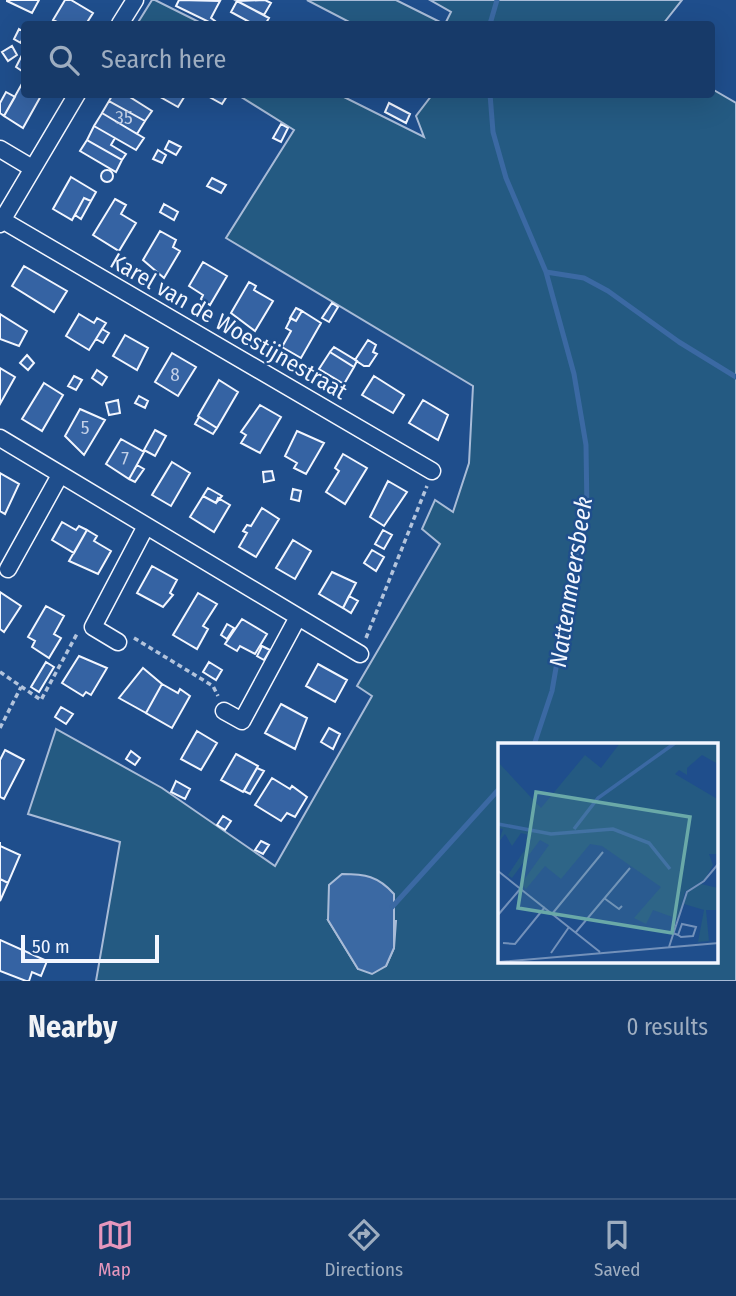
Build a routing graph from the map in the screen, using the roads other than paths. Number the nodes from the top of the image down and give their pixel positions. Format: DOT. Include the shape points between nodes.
graph roads {
  1 [pos="131,1"];
  2 [pos="121,21"];
  3 [pos="75,98"];
  4 [pos="0,149"];
  5 [pos="32,168"];
  6 [pos="1,222"];
  7 [pos="0,438"];
  8 [pos="432,471"];
  9 [pos="60,475"];
  10 [pos="146,526"];
  11 [pos="8,569"];
  12 [pos="298,617"];
  13 [pos="118,642"];
  14 [pos="360,654"];
  15 [pos="224,711"];
  1 -- 2 [label="street"];
  3 -- 5 [label="street"];
  4 -- 5 [label="street"];
  5 -- 6 [label="street"];
  6 -- 8 [label="street, Karel van de Woestijnestraat"];
  7 -- 9 [label="street"];
  9 -- 10 [label="street"];
  9 -- 11 [label="street"];
  10 -- 12 [label="street"];
  10 -- 13 [label="street" via="93,627"];
  12 -- 14 [label="street"];
  12 -- 15 [label="street" via="242,721"];
}
